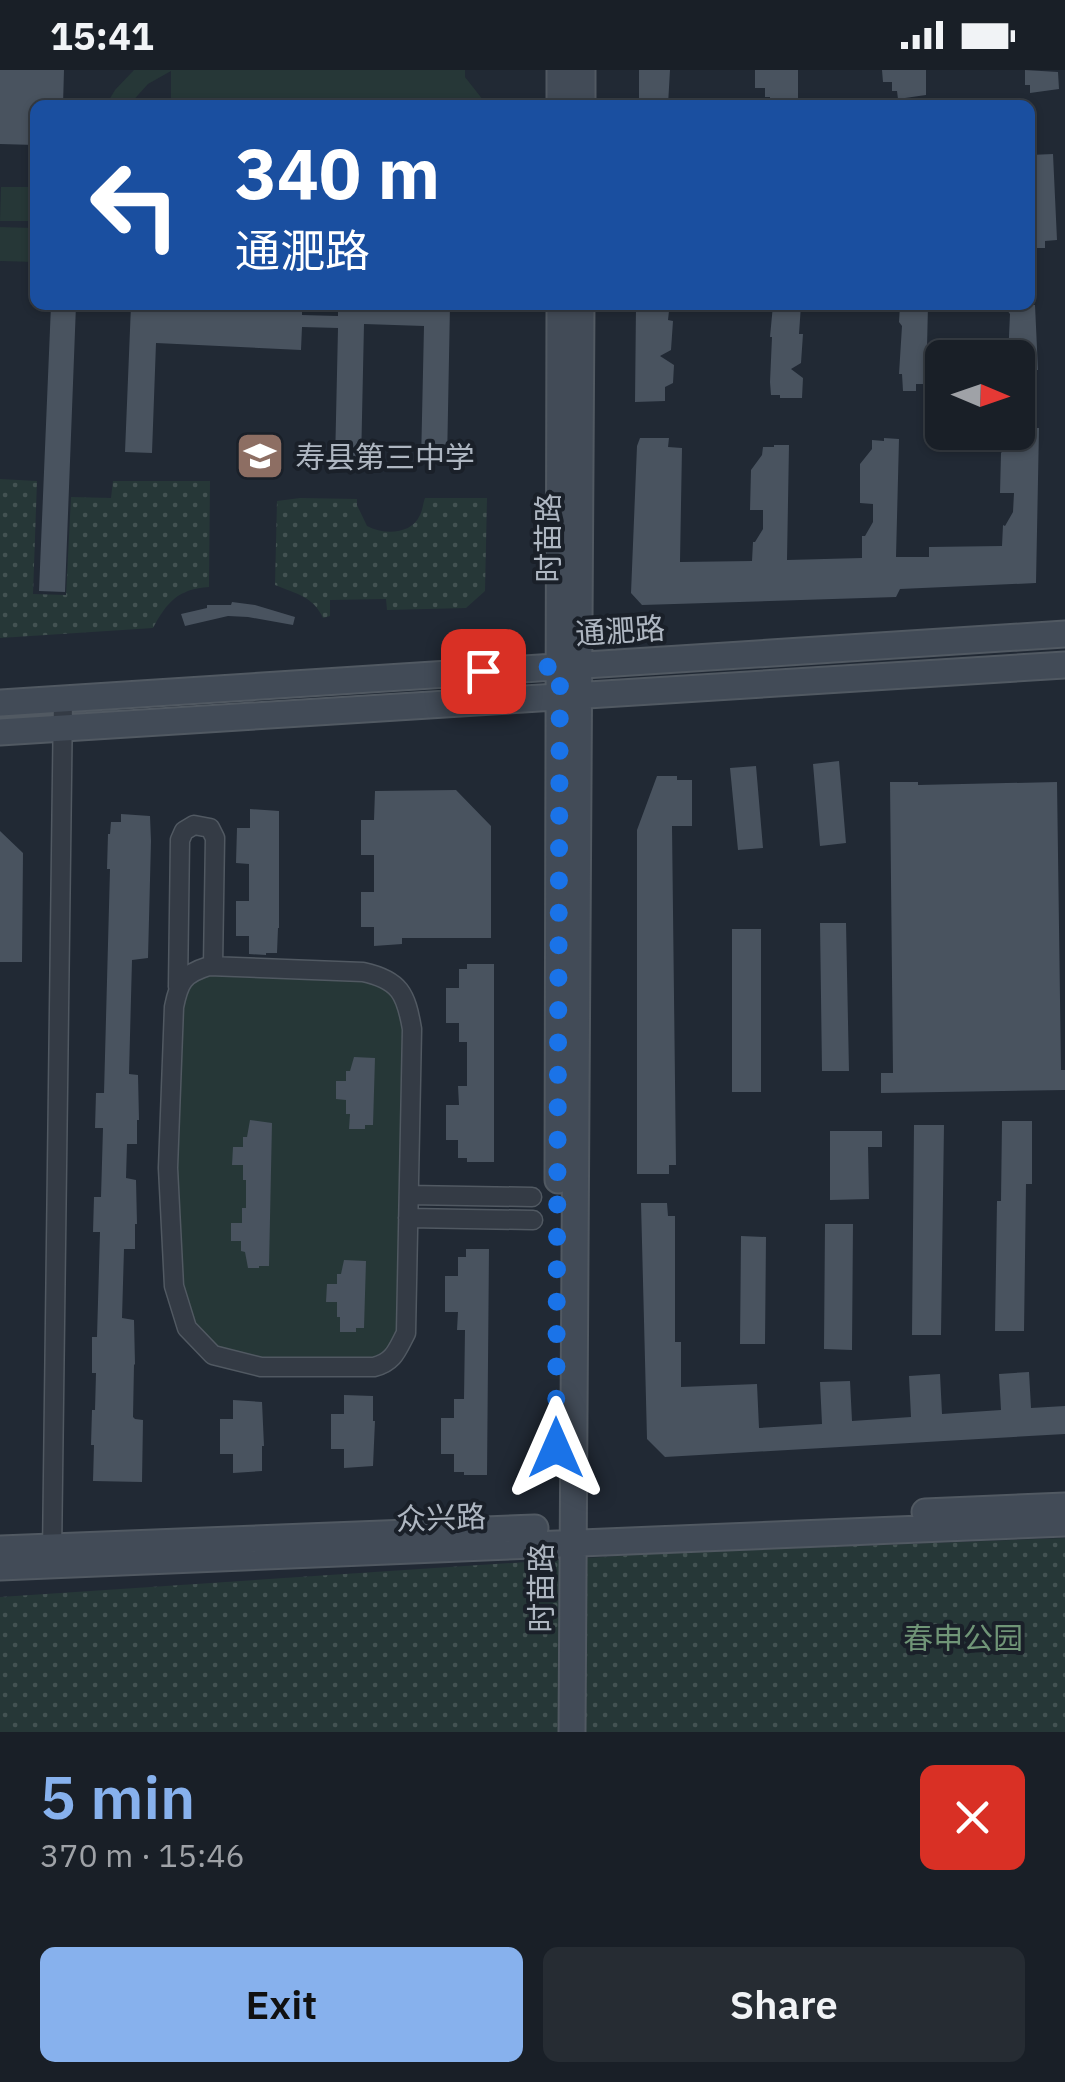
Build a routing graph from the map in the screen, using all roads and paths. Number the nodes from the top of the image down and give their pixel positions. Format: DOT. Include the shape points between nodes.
graph roads {
  1 [pos="560,70"];
  2 [pos="582,70"];
  3 [pos="560,100"];
  4 [pos="582,100"];
  5 [pos="560,310"];
  6 [pos="581,310"];
  7 [pos="1065,634"];
  8 [pos="1065,665"];
  9 [pos="569,666"];
  10 [pos="570,696"];
  11 [pos="63,699"];
  12 [pos="0,703"];
  13 [pos="64,728"];
  14 [pos="0,732"];
  15 [pos="213,966"];
  16 [pos="178,987"];
  17 [pos="409,1195"];
  18 [pos="532,1197"];
  19 [pos="408,1218"];
  20 [pos="532,1220"];
  21 [pos="1065,1506"];
  22 [pos="1065,1523"];
  23 [pos="562,1533"];
  24 [pos="0,1548"];
  25 [pos="52,1556"];
  26 [pos="0,1568"];
  27 [pos="556,1732"];
  28 [pos="572,1732"];
  1 -- 3 [label="street"];
  2 -- 4 [label="street"];
  5 -- 9 [label="street, 时苗路"];
  6 -- 9 [label="street, 时苗路"];
  7 -- 9 [label="street, 通淝路"];
  8 -- 10 [label="street, 通淝路"];
  9 -- 10 [label="street, 时苗路"];
  9 -- 11 [label="street, 通淝路"];
  10 -- 13 [label="street, 通淝路"];
  10 -- 23 [label="street, 时苗路"];
  11 -- 12 [label="street, 通淝路"];
  11 -- 13 [label="street"];
  13 -- 14 [label="street, 通淝路"];
  13 -- 25 [label="street"];
  15 -- 16 [label="street" via="190,972"];
  15 -- 16 [label="street" via="216,843 210,828 194,824 180,840"];
  15 -- 17 [label="street" via="363,972 398,987 412,1029"];
  16 -- 19 [label="street" via="168,1168 174,1286 186,1328 213,1355 262,1367 386,1364 406,1333"];
  17 -- 18 [label="street"];
  17 -- 19 [label="street"];
  19 -- 20 [label="street"];
  21 -- 23 [label="street, 众兴路"];
  22 -- 23 [label="street, 众兴路"];
  23 -- 25 [label="street, 众兴路"];
  23 -- 27 [label="street, 时苗路"];
  23 -- 28 [label="street, 时苗路"];
  24 -- 25 [label="street, 众兴路"];
  25 -- 26 [label="street, 众兴路"];
}
